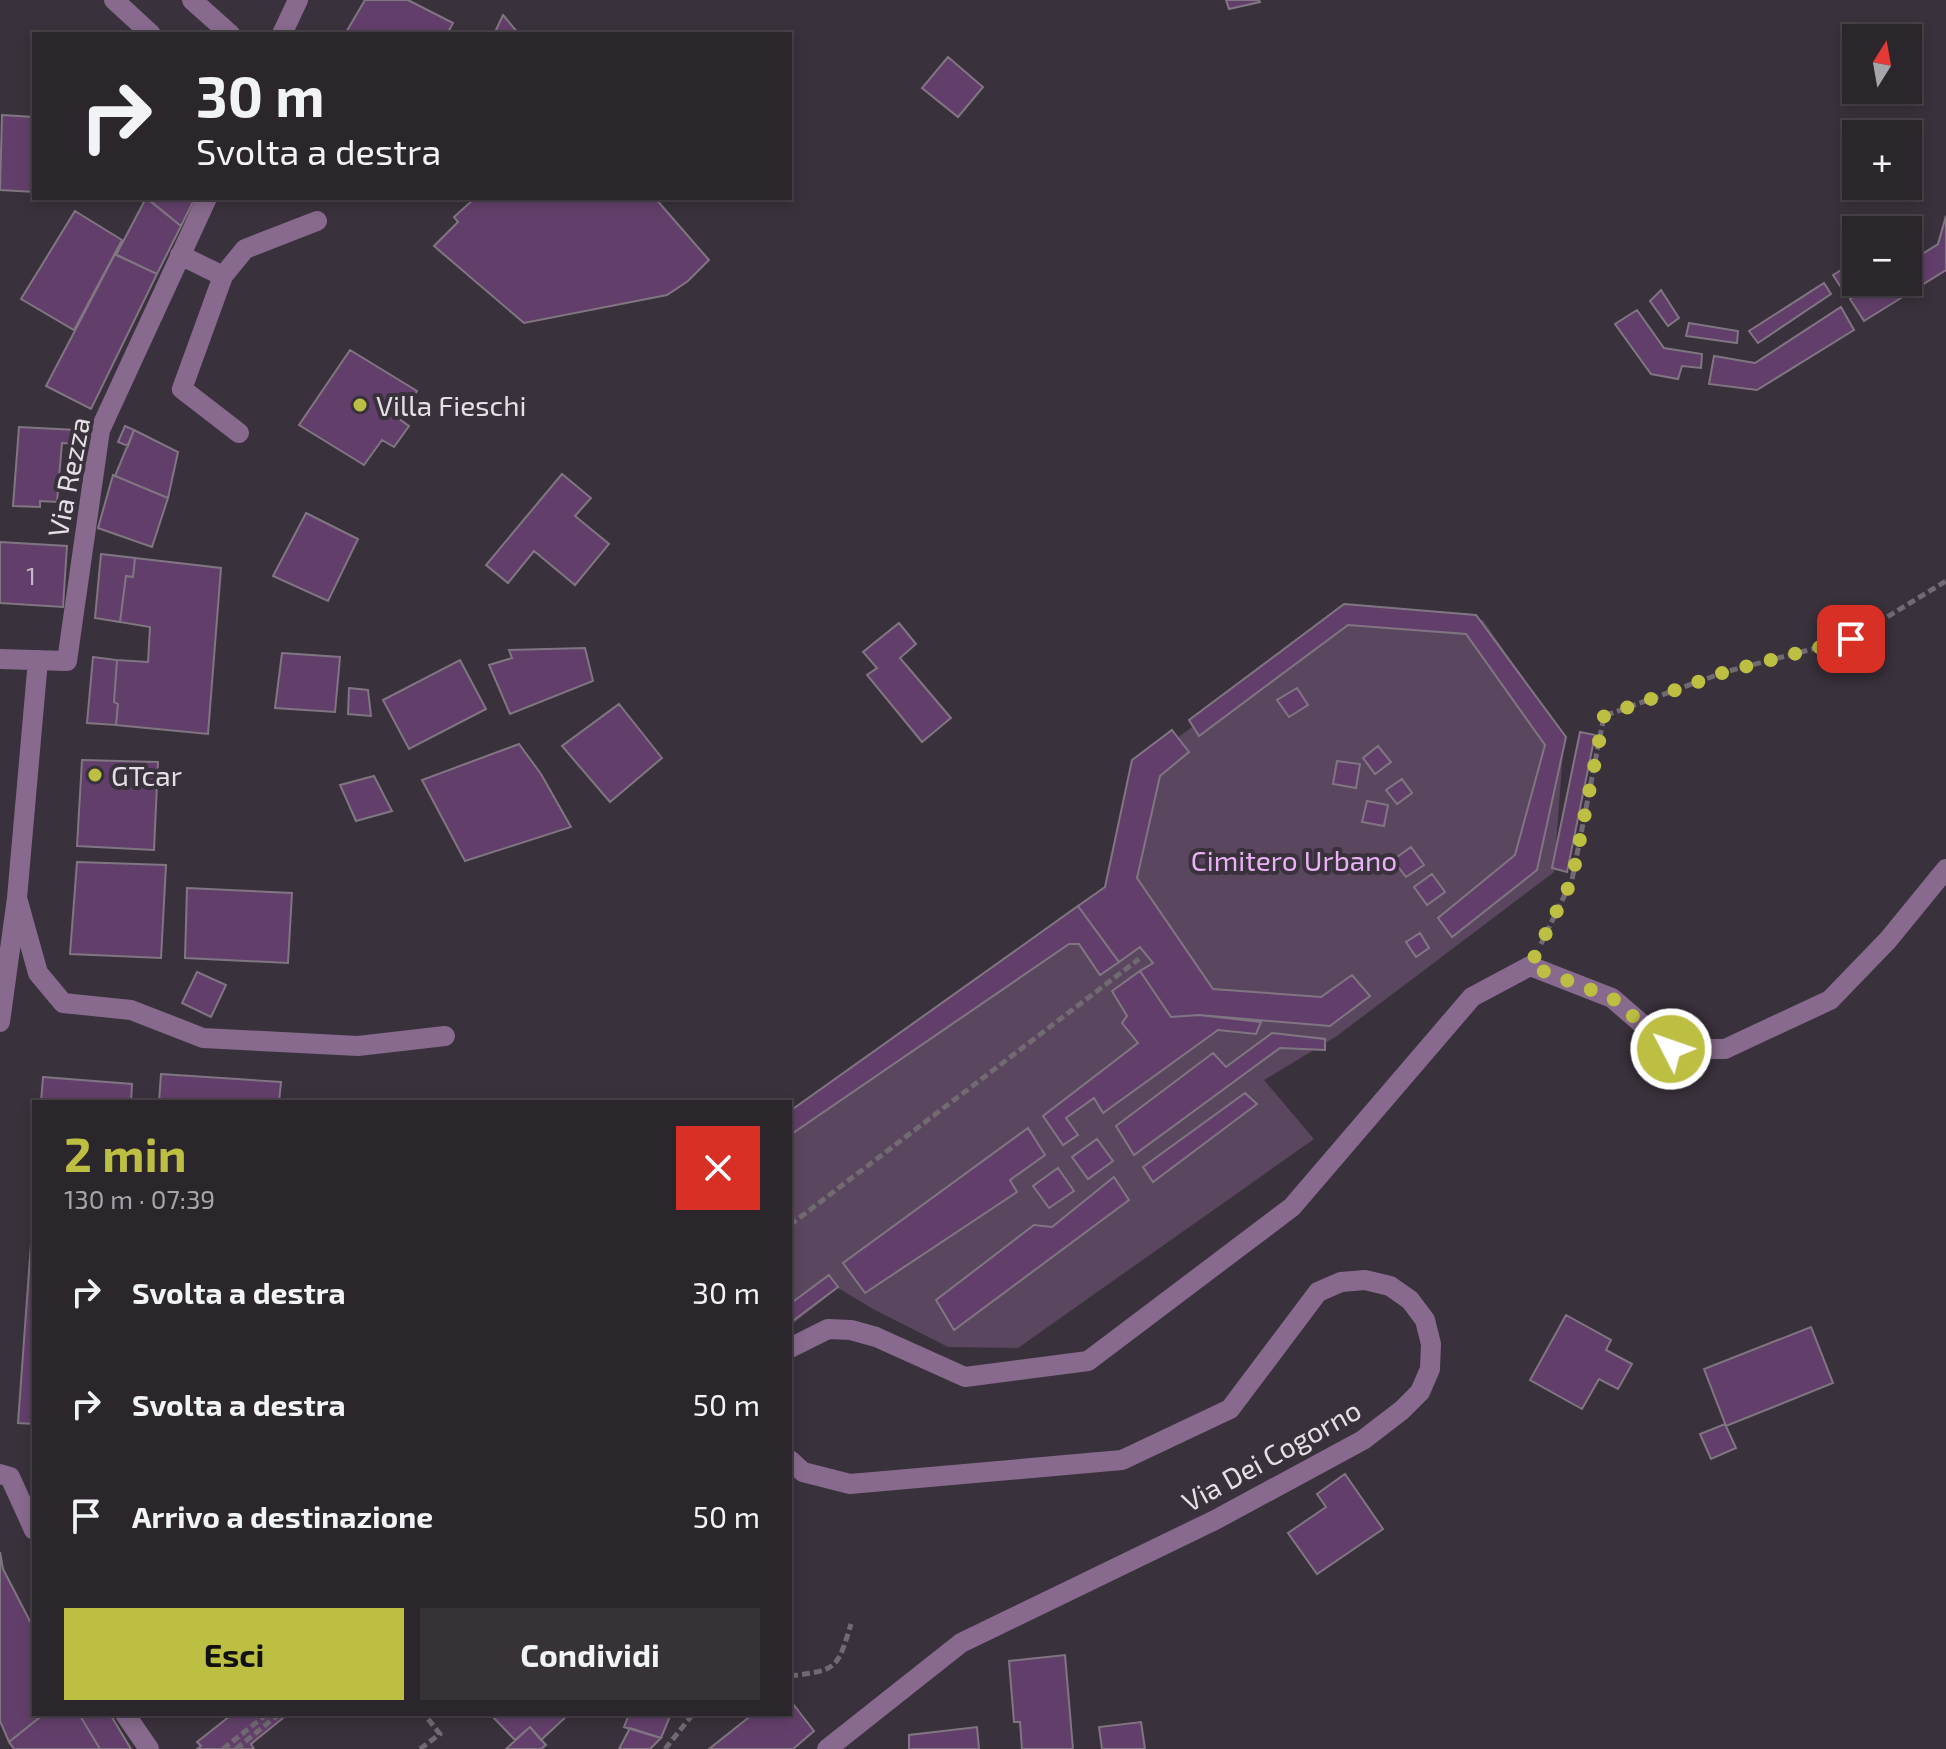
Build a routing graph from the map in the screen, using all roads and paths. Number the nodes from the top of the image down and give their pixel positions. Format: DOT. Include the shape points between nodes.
graph roads {
  1 [pos="114,0"];
  2 [pos="192,0"];
  3 [pos="298,0"];
  4 [pos="149,32"];
  5 [pos="228,32"];
  6 [pos="283,32"];
  7 [pos="206,200"];
  8 [pos="317,221"];
  9 [pos="180,255"];
  10 [pos="223,276"];
  11 [pos="239,433"];
  12 [pos="1946,581"];
  13 [pos="0,659"];
  14 [pos="38,660"];
  15 [pos="1946,869"];
  16 [pos="8,895"];
  17 [pos="1139,959"];
  18 [pos="1530,966"];
  19 [pos="0,1022"];
  20 [pos="445,1036"];
  21 [pos="792,1223"];
  22 [pos="792,1347"];
  23 [pos="792,1462"];
  24 [pos="0,1474"];
  25 [pos="32,1526"];
  26 [pos="851,1624"];
  27 [pos="792,1676"];
  28 [pos="126,1716"];
  29 [pos="264,1716"];
  30 [pos="277,1716"];
  31 [pos="426,1716"];
  32 [pos="691,1716"];
  33 [pos="149,1749"];
  34 [pos="223,1749"];
  35 [pos="236,1749"];
  36 [pos="420,1749"];
  37 [pos="665,1749"];
  38 [pos="827,1749"];
  1 -- 4 [label="street"];
  2 -- 5 [label="street"];
  3 -- 6 [label="street"];
  7 -- 9 [label="street, Via Rezza"];
  8 -- 10 [label="street" via="245,249"];
  9 -- 10 [label="street"];
  9 -- 14 [label="street, Via Rezza" via="100,430 67,661"];
  10 -- 11 [label="street" via="182,389"];
  12 -- 18 [label="path" via="1851,639 1725,672 1604,716 1572,880"];
  13 -- 14 [label="street"];
  14 -- 16 [label="street"];
  15 -- 18 [label="street" via="1830,1000 1725,1049 1671,1049 1612,998"];
  16 -- 19 [label="street"];
  16 -- 20 [label="street" via="38,973 63,1003 131,1010 203,1038 358,1046"];
  17 -- 21 [label="path"];
  18 -- 22 [label="street" via="1472,997 1292,1207 1088,1361 965,1377 851,1330 828,1329"];
  23 -- 38 [label="street, Via Dei Cogorno" via="803,1472 850,1484 1122,1460 1230,1409 1318,1292 1341,1282 1390,1286 1425,1320 1431,1344 1430,1369 1420,1392 1363,1440 1215,1520 961,1643"];
  24 -- 25 [label="street" via="10,1477"];
  26 -- 27 [label="path" via="840,1660 829,1668"];
  28 -- 33 [label="street"];
  29 -- 34 [label="path"];
  30 -- 35 [label="path"];
  31 -- 36 [label="path" via="440,1734"];
  32 -- 37 [label="path"];
}
